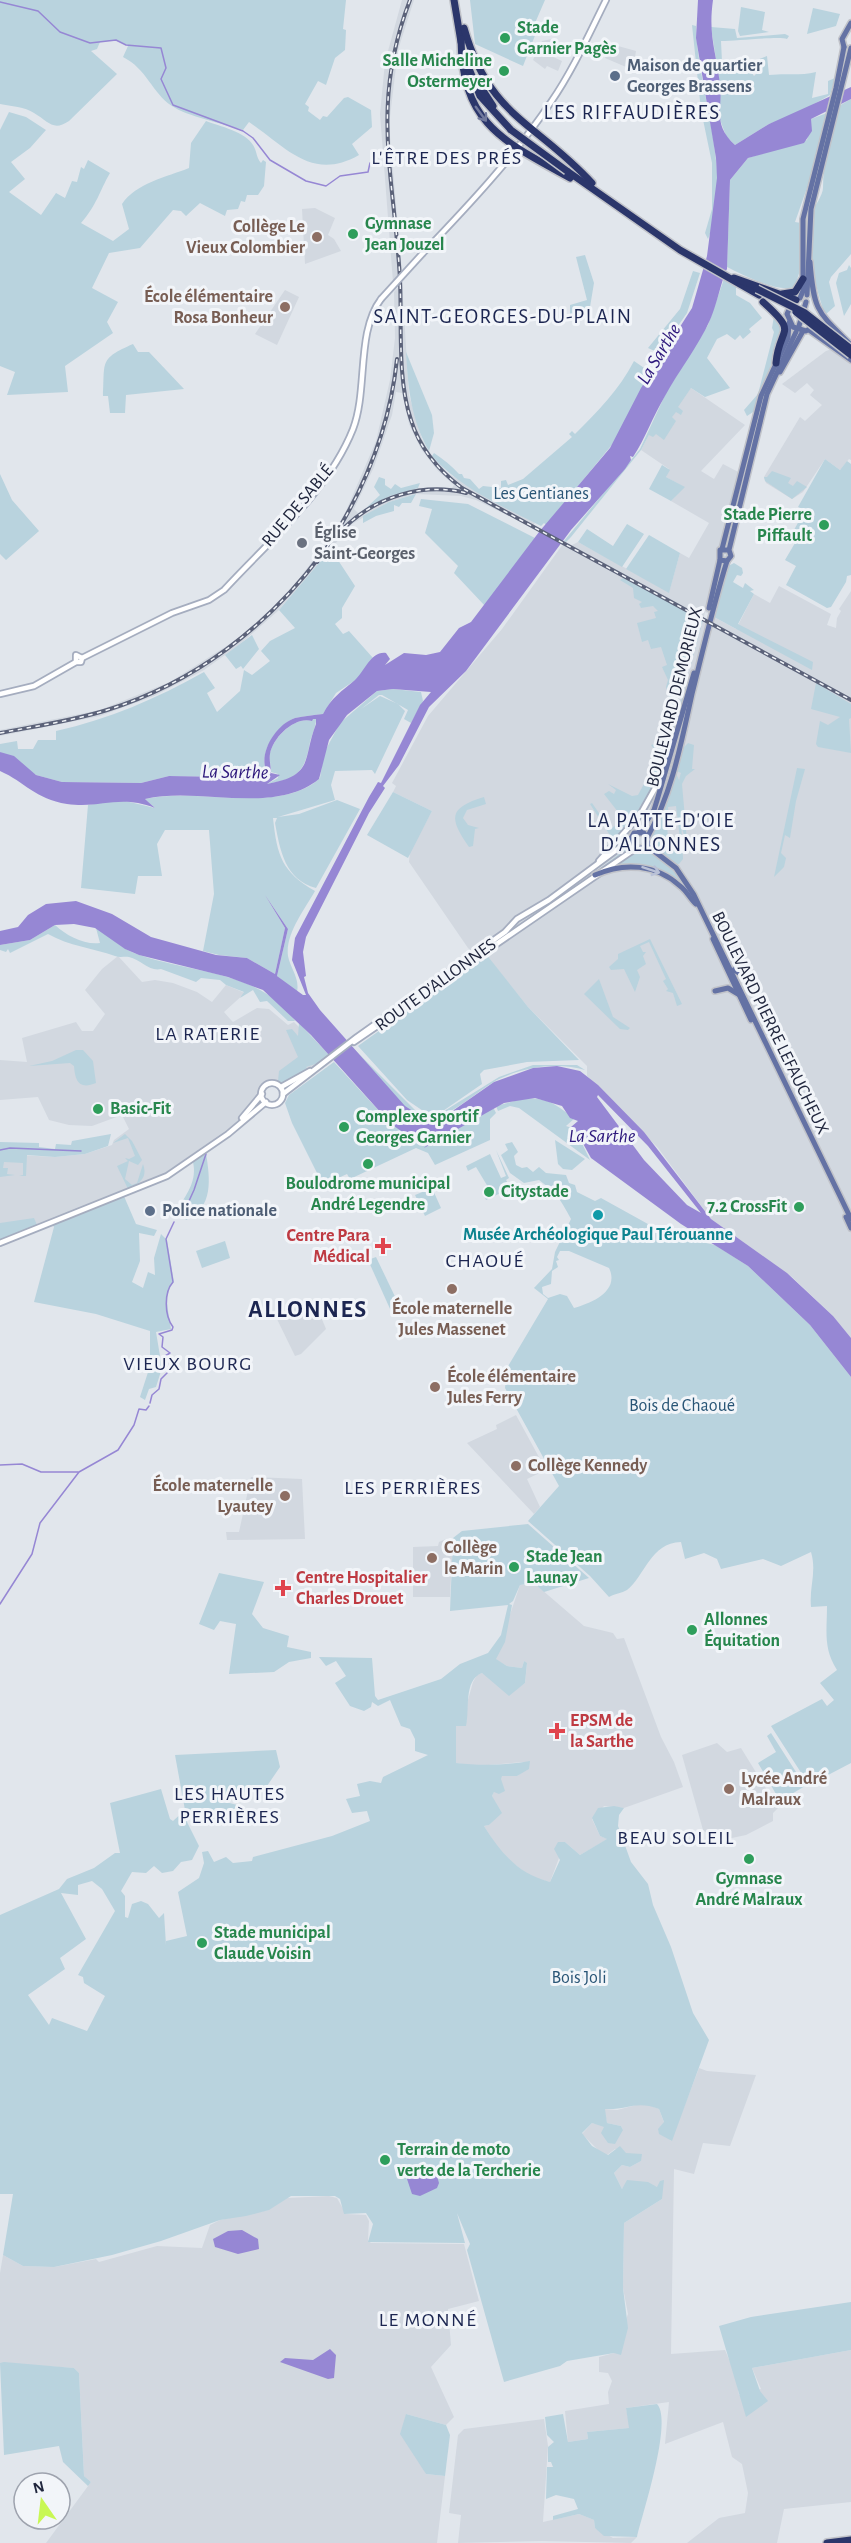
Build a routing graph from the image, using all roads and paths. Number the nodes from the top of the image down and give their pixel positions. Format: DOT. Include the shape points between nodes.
graph roads {
  1 [pos="456,0"];
  2 [pos="606,0"];
  3 [pos="851,23"];
  4 [pos="464,28"];
  5 [pos="848,36"];
  6 [pos="461,39"];
  7 [pos="844,47"];
  8 [pos="851,48"];
  9 [pos="838,87"];
  10 [pos="829,125"];
  11 [pos="512,129"];
  12 [pos="531,130"];
  13 [pos="519,148"];
  14 [pos="591,186"];
  15 [pos="806,257"];
  16 [pos="807,265"];
  17 [pos="803,279"];
  18 [pos="746,287"];
  19 [pos="779,293"];
  20 [pos="760,295"];
  21 [pos="802,299"];
  22 [pos="815,302"];
  23 [pos="820,315"];
  24 [pos="788,320"];
  25 [pos="802,330"];
  26 [pos="851,347"];
  27 [pos="851,355"];
  28 [pos="783,357"];
  29 [pos="851,360"];
  30 [pos="776,363"];
  31 [pos="784,366"];
  32 [pos="777,373"];
  33 [pos="767,381"];
  34 [pos="767,397"];
  35 [pos="722,549"];
  36 [pos="729,550"];
  37 [pos="720,560"];
  38 [pos="727,561"];
  39 [pos="0,694"];
  40 [pos="682,718"];
  41 [pos="639,832"];
  42 [pos="647,839"];
  43 [pos="630,840"];
  44 [pos="638,849"];
  45 [pos="595,875"];
  46 [pos="582,877"];
  47 [pos="696,904"];
  48 [pos="519,918"];
  49 [pos="525,924"];
  50 [pos="516,926"];
  51 [pos="731,967"];
  52 [pos="752,974"];
  53 [pos="715,991"];
  54 [pos="740,995"];
  55 [pos="329,1060"];
  56 [pos="280,1087"];
  57 [pos="262,1094"];
  58 [pos="283,1094"];
  59 [pos="266,1102"];
  60 [pos="157,1179"];
  61 [pos="851,1219"];
  62 [pos="851,1228"];
  63 [pos="0,1243"];
  64 [pos="849,2541"];
  65 [pos="827,2543"];
  66 [pos="834,2543"];
  1 -- 4 [label="highway"];
  1 -- 6 [label="highway"];
  2 -- 12 [label="main road, RUE DE SABLÉ" via="567,76"];
  3 -- 5 [label="main road"];
  4 -- 11 [label="highway" via="475,78"];
  4 -- 12 [label="highway" via="472,58 484,81 506,109"];
  5 -- 7 [label="main road" via="841,42"];
  6 -- 11 [label="highway" via="467,69 480,96"];
  6 -- 13 [label="highway, one-way" via="462,69 471,100 494,130"];
  7 -- 8 [label="main road"];
  7 -- 9 [label="main road"];
  8 -- 9 [label="main road"];
  9 -- 10 [label="main road"];
  10 -- 15 [label="main road" via="811,209"];
  10 -- 15 [label="main road" via="805,213"];
  11 -- 14 [label="highway, bridge"];
  12 -- 13 [label="main road, RUE DE SABLÉ"];
  12 -- 14 [label="highway"];
  13 -- 14 [label="highway"];
  13 -- 39 [label="main road, RUE DE SABLÉ, bridge" via="381,299 369,327 356,419 339,457 307,500 219,595 82,658 76,655 76,662 34,686"];
  14 -- 18 [label="highway"];
  15 -- 16 [label="main road"];
  16 -- 17 [label="main road"];
  16 -- 21 [label="main road"];
  16 -- 22 [label="main road"];
  17 -- 19 [label="highway" via="795,292"];
  17 -- 21 [label="main road"];
  18 -- 19 [label="highway"];
  18 -- 20 [label="highway"];
  18 -- 20 [label="highway"];
  19 -- 21 [label="highway"];
  20 -- 24 [label="highway"];
  20 -- 26 [label="highway, bridge" via="804,312"];
  20 -- 27 [label="highway, bridge" via="801,316"];
  20 -- 30 [label="highway" via="780,315 784,325"];
  21 -- 22 [label="main road"];
  21 -- 24 [label="main road" via="789,307"];
  21 -- 25 [label="main road"];
  22 -- 23 [label="main road"];
  23 -- 25 [label="main road" via="817,324"];
  23 -- 26 [label="main road"];
  24 -- 25 [label="main road"];
  24 -- 30 [label="main road" via="789,335"];
  25 -- 28 [label="main road"];
  25 -- 29 [label="main road"];
  25 -- 31 [label="main road"];
  28 -- 32 [label="main road"];
  28 -- 33 [label="main road"];
  30 -- 33 [label="main road"];
  31 -- 32 [label="main road"];
  31 -- 34 [label="main road"];
  32 -- 34 [label="main road"];
  33 -- 35 [label="main road"];
  34 -- 36 [label="main road"];
  35 -- 36 [label="main road"];
  35 -- 37 [label="main road" via="718,554"];
  36 -- 38 [label="main road" via="731,556"];
  37 -- 38 [label="main road"];
  37 -- 40 [label="main road, BOULEVARD DEMORIEUX"];
  38 -- 42 [label="main road, BOULEVARD DEMORIEUX" via="708,623 673,777"];
  40 -- 41 [label="main road, BOULEVARD DEMORIEUX" via="654,810"];
  40 -- 46 [label="main road" via="663,773 646,805 623,837"];
  41 -- 42 [label="main road, BOULEVARD PIERRE LEFAUCHEUX"];
  41 -- 43 [label="main road, BOULEVARD DEMORIEUX"];
  42 -- 44 [label="main road, BOULEVARD DEMORIEUX"];
  42 -- 51 [label="main road, BOULEVARD PIERRE LEFAUCHEUX" via="650,848 684,878"];
  43 -- 44 [label="main road"];
  43 -- 46 [label="main road, ROUTE D'ALLONNES"];
  44 -- 45 [label="main road, ROUTE D'ALLONNES"];
  44 -- 47 [label="main road, BOULEVARD PIERRE LEFAUCHEUX" via="669,865"];
  45 -- 47 [label="main road, one-way" via="627,866 647,868 670,878"];
  45 -- 49 [label="main road, ROUTE D'ALLONNES"];
  46 -- 48 [label="main road, ROUTE D'ALLONNES"];
  47 -- 54 [label="main road, BOULEVARD PIERRE LEFAUCHEUX"];
  48 -- 49 [label="main road"];
  48 -- 50 [label="main road, ROUTE D'ALLONNES"];
  49 -- 50 [label="main road, ROUTE D'ALLONNES" via="522,928"];
  50 -- 55 [label="main road, ROUTE D'ALLONNES"];
  51 -- 52 [label="main road" via="741,975"];
  51 -- 61 [label="main road, BOULEVARD PIERRE LEFAUCHEUX"];
  53 -- 54 [label="main road" via="728,988"];
  54 -- 62 [label="main road, BOULEVARD PIERRE LEFAUCHEUX"];
  55 -- 56 [label="main road, ROUTE D'ALLONNES"];
  55 -- 58 [label="main road, ROUTE D'ALLONNES"];
  56 -- 57 [label="main road" via="269,1083"];
  56 -- 58 [label="main road"];
  57 -- 59 [label="main road"];
  57 -- 60 [label="main road" via="237,1123"];
  58 -- 59 [label="main road" via="277,1103"];
  59 -- 60 [label="main road" via="228,1134"];
  60 -- 63 [label="main road"];
  64 -- 65 [label="highway"];
  64 -- 66 [label="main road"];
}
